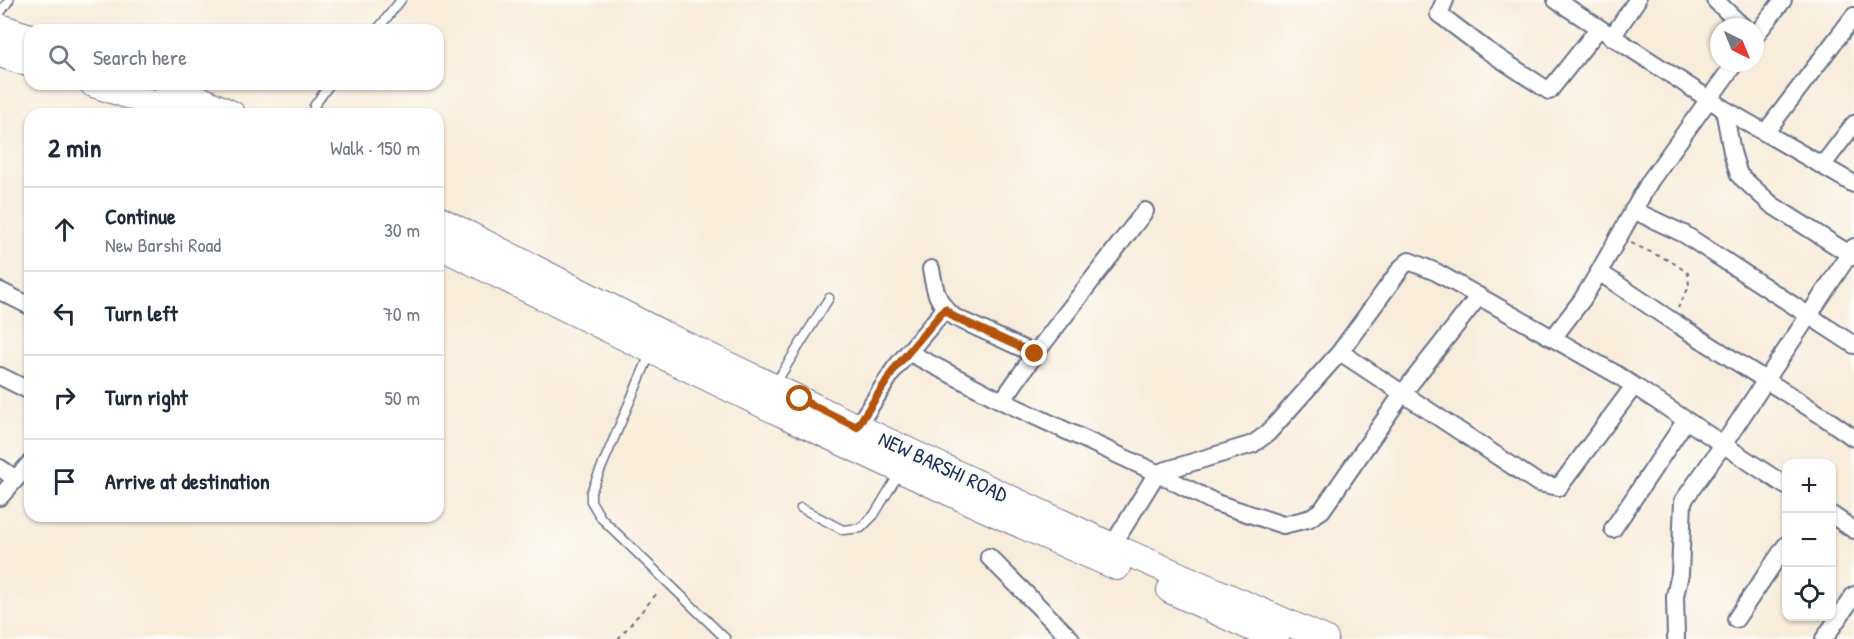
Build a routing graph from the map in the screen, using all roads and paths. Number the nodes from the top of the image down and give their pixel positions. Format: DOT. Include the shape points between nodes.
graph roads {
  1 [pos="9,0"];
  2 [pos="401,0"];
  3 [pos="1445,0"];
  4 [pos="1556,0"];
  5 [pos="1637,0"];
  6 [pos="1715,0"];
  7 [pos="1783,0"];
  8 [pos="0,13"];
  9 [pos="1854,16"];
  10 [pos="1734,18"];
  11 [pos="382,24"];
  12 [pos="1764,24"];
  13 [pos="0,27"];
  14 [pos="1606,32"];
  15 [pos="24,35"];
  16 [pos="0,54"];
  17 [pos="24,62"];
  18 [pos="1728,72"];
  19 [pos="111,90"];
  20 [pos="180,90"];
  21 [pos="326,90"];
  22 [pos="1708,99"];
  23 [pos="167,108"];
  24 [pos="219,108"];
  25 [pos="314,108"];
  26 [pos="1724,109"];
  27 [pos="1854,124"];
  28 [pos="1765,133"];
  29 [pos="1822,166"];
  30 [pos="1854,184"];
  31 [pos="1633,210"];
  32 [pos="1145,211"];
  33 [pos="444,222"];
  34 [pos="444,248"];
  35 [pos="1640,248"];
  36 [pos="1852,253"];
  37 [pos="931,268"];
  38 [pos="1599,272"];
  39 [pos="0,291"];
  40 [pos="1479,296"];
  41 [pos="829,298"];
  42 [pos="24,303"];
  43 [pos="945,309"];
  44 [pos="1808,316"];
  45 [pos="1672,321"];
  46 [pos="1553,338"];
  47 [pos="1854,345"];
  48 [pos="652,352"];
  49 [pos="908,352"];
  50 [pos="1340,352"];
  51 [pos="1035,354"];
  52 [pos="0,375"];
  53 [pos="1766,380"];
  54 [pos="1634,386"];
  55 [pos="774,387"];
  56 [pos="24,389"];
  57 [pos="1403,393"];
  58 [pos="1002,400"];
  59 [pos="1686,420"];
  60 [pos="857,427"];
  61 [pos="1854,438"];
  62 [pos="1723,445"];
  63 [pos="0,468"];
  64 [pos="902,469"];
  65 [pos="24,470"];
  66 [pos="1157,473"];
  67 [pos="16,479"];
  68 [pos="1782,483"];
  69 [pos="0,497"];
  70 [pos="801,507"];
  71 [pos="1836,518"];
  72 [pos="1613,529"];
  73 [pos="1854,530"];
  74 [pos="1112,546"];
  75 [pos="1782,551"];
  76 [pos="989,557"];
  77 [pos="667,582"];
  78 [pos="1854,595"];
  79 [pos="1736,619"];
  80 [pos="618,639"];
  81 [pos="726,639"];
  82 [pos="1071,639"];
  83 [pos="1276,639"];
  84 [pos="1325,639"];
  85 [pos="1676,639"];
  86 [pos="1824,639"];
  1 -- 8 [label="lane"];
  2 -- 11 [label="lane"];
  3 -- 14 [label="street" via="1439,14 1549,92"];
  4 -- 14 [label="street"];
  5 -- 14 [label="street"];
  6 -- 10 [label="street"];
  7 -- 12 [label="street"];
  9 -- 28 [label="street"];
  13 -- 15 [label="main road"];
  14 -- 22 [label="street"];
  16 -- 17 [label="main road"];
  18 -- 22 [label="street"];
  19 -- 23 [label="main road"];
  20 -- 24 [label="main road"];
  21 -- 25 [label="lane"];
  22 -- 26 [label="street"];
  22 -- 31 [label="street"];
  26 -- 28 [label="street"];
  26 -- 36 [label="street" via="1739,175 1772,204"];
  27 -- 29 [label="street"];
  28 -- 29 [label="street"];
  29 -- 30 [label="street"];
  31 -- 38 [label="street"];
  31 -- 44 [label="street" via="1684,234"];
  32 -- 51 [label="street"];
  33 -- 55 [label="main road, NEW BARSHI ROAD"];
  34 -- 48 [label="main road, NEW BARSHI ROAD"];
  35 -- 45 [label="path" via="1688,273 1689,287"];
  36 -- 44 [label="street"];
  37 -- 43 [label="street" via="936,296"];
  38 -- 45 [label="street"];
  38 -- 46 [label="street"];
  39 -- 42 [label="street"];
  40 -- 46 [label="street"];
  40 -- 50 [label="street" via="1409,261"];
  40 -- 57 [label="street"];
  41 -- 55 [label="lane"];
  43 -- 49 [label="street"];
  43 -- 51 [label="street" via="954,317"];
  44 -- 47 [label="street"];
  44 -- 53 [label="street"];
  45 -- 53 [label="street"];
  46 -- 54 [label="street"];
  48 -- 64 [label="main road, NEW BARSHI ROAD"];
  48 -- 77 [label="lane" via="591,492 591,501 601,518"];
  49 -- 58 [label="street"];
  49 -- 60 [label="street"];
  50 -- 57 [label="street"];
  50 -- 66 [label="street" via="1268,433 1253,444"];
  51 -- 58 [label="street"];
  52 -- 56 [label="street"];
  53 -- 61 [label="street"];
  53 -- 62 [label="street"];
  54 -- 57 [label="street" via="1559,487 1538,483"];
  54 -- 59 [label="street"];
  55 -- 60 [label="main road, NEW BARSHI ROAD"];
  57 -- 66 [label="street" via="1322,510 1308,519 1282,525 1216,503"];
  58 -- 66 [label="street"];
  59 -- 62 [label="street"];
  59 -- 72 [label="street"];
  60 -- 74 [label="main road, NEW BARSHI ROAD"];
  62 -- 68 [label="street"];
  62 -- 85 [label="street" via="1683,501 1680,574 1675,596"];
  63 -- 67 [label="street"];
  64 -- 70 [label="lane" via="874,515 861,528 843,530"];
  64 -- 83 [label="main road, NEW BARSHI ROAD"];
  65 -- 67 [label="street"];
  66 -- 74 [label="street"];
  67 -- 69 [label="street"];
  71 -- 73 [label="street"];
  74 -- 84 [label="main road, NEW BARSHI ROAD"];
  75 -- 79 [label="street"];
  76 -- 82 [label="street"];
  77 -- 80 [label="path"];
  77 -- 81 [label="lane"];
  78 -- 86 [label="street"];
}
